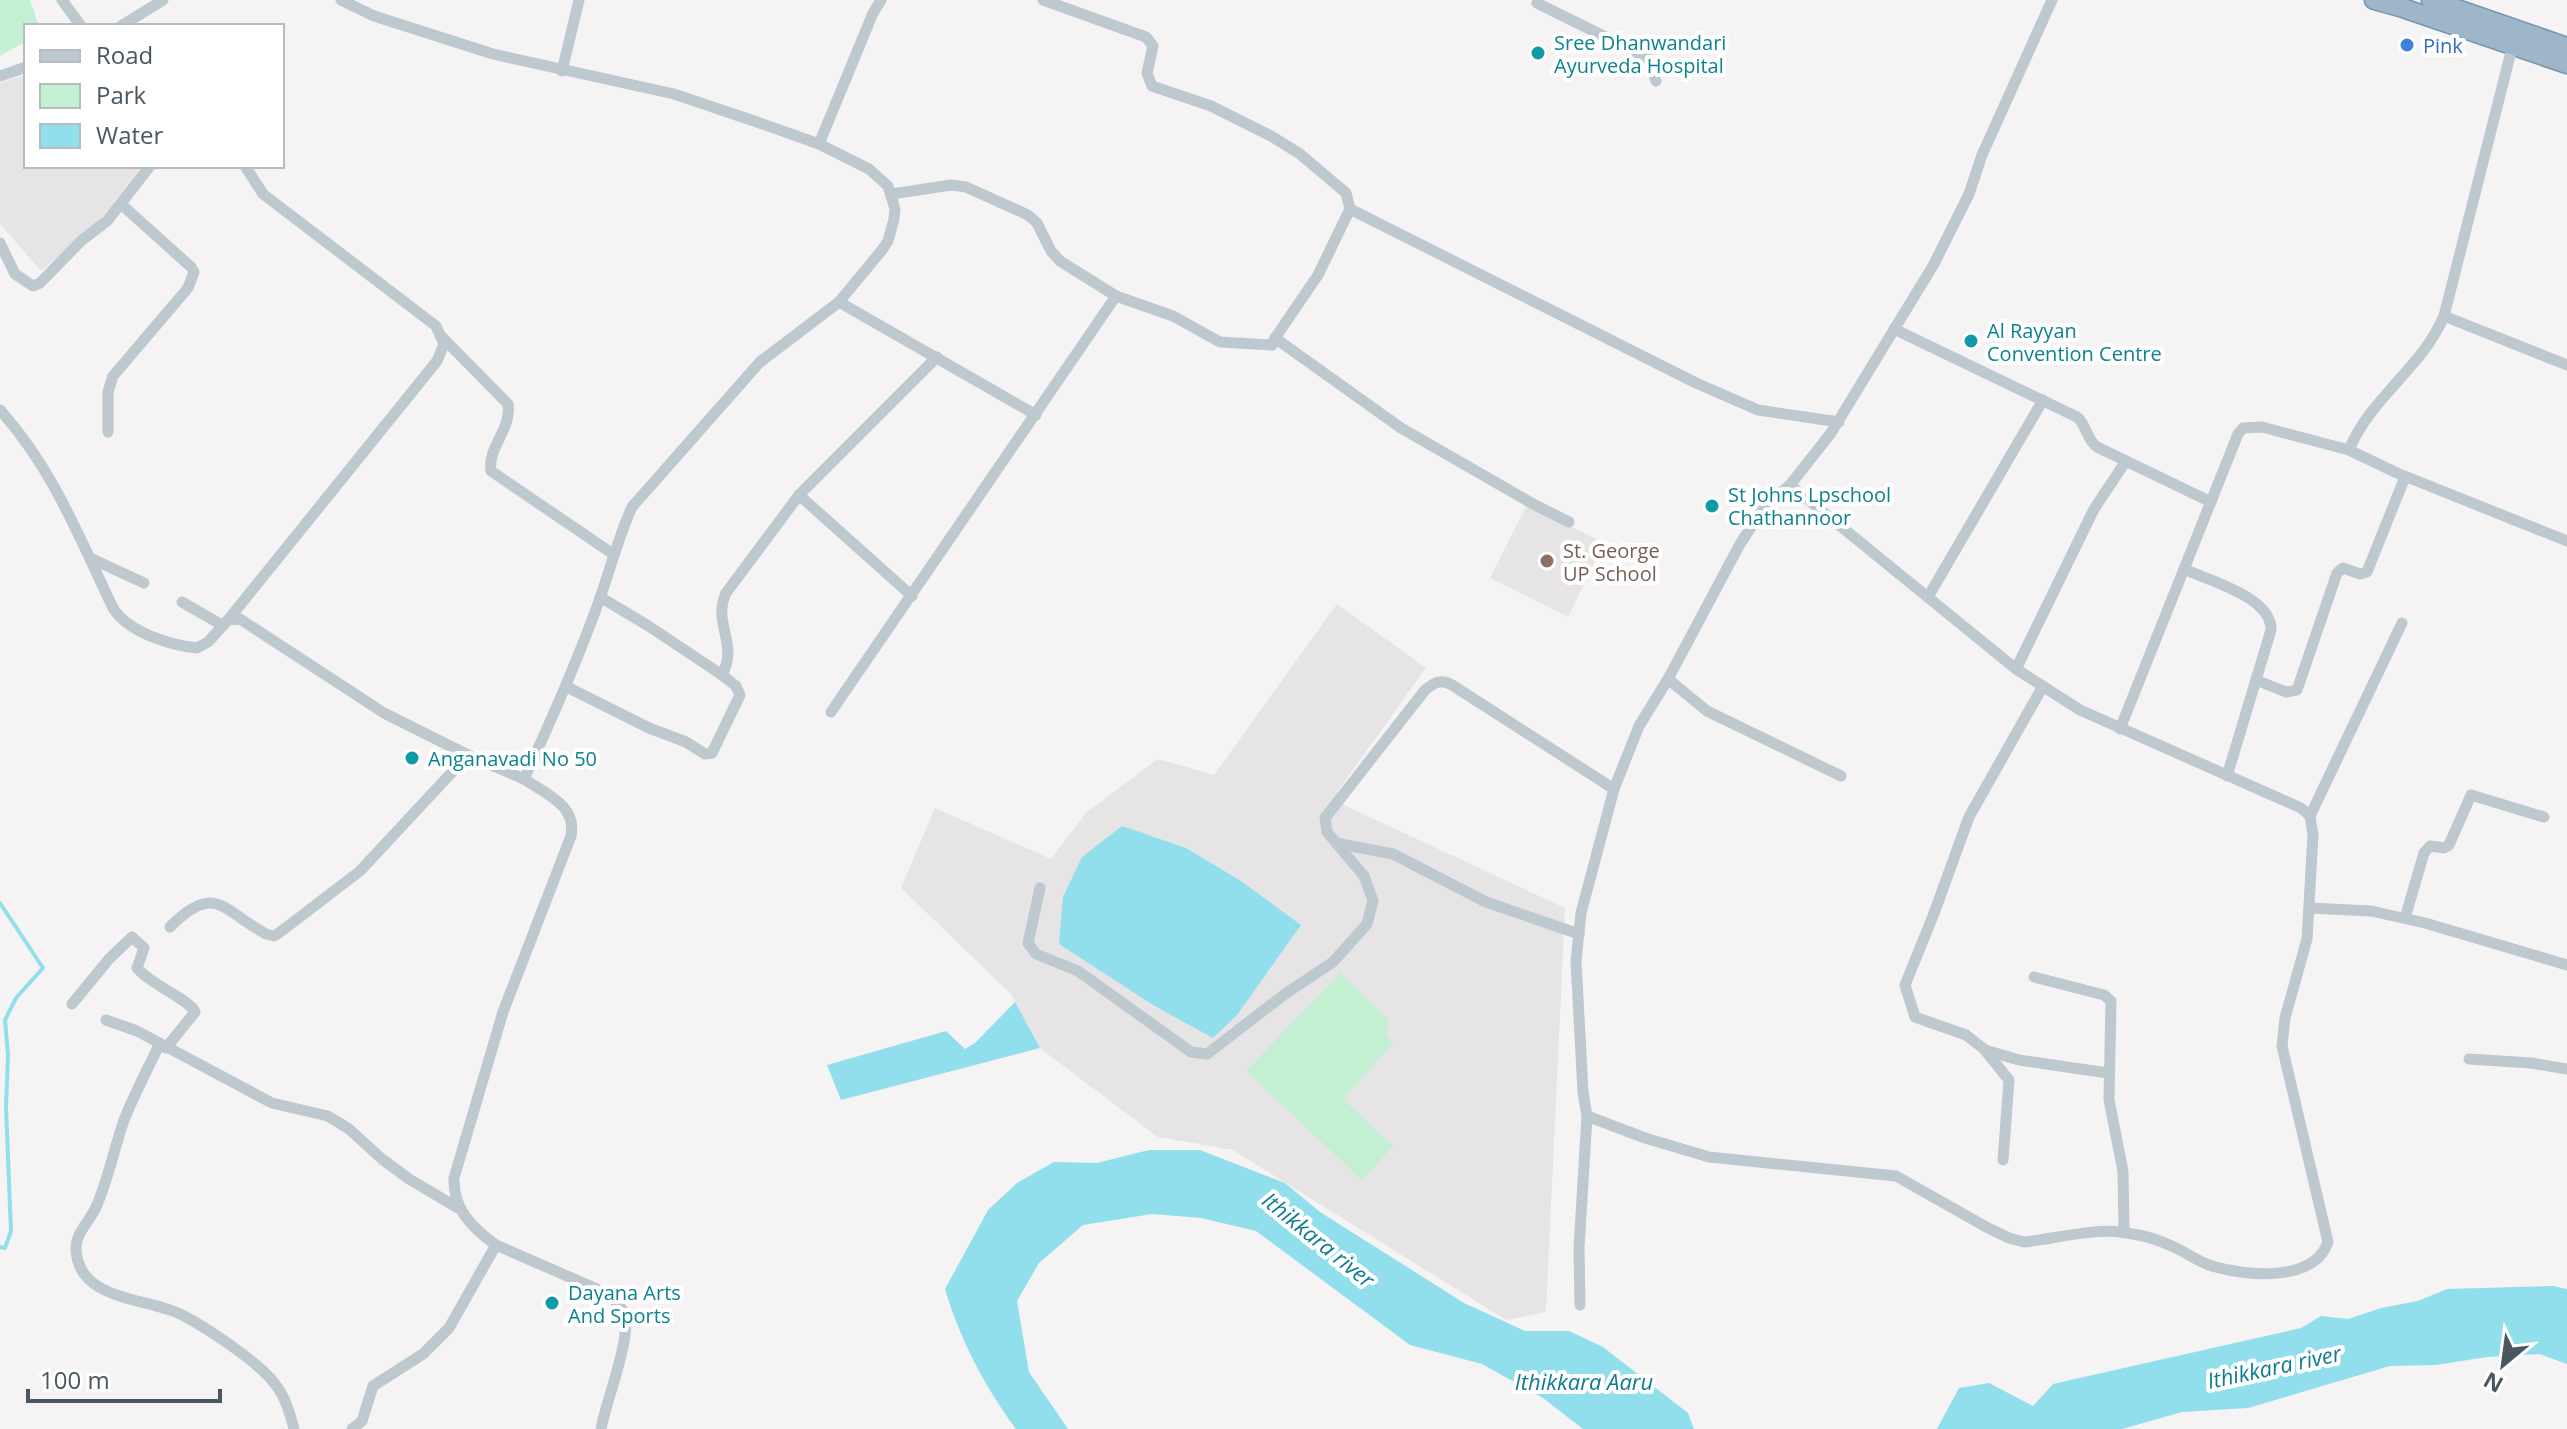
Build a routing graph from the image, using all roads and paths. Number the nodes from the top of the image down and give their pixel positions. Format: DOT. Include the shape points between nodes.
graph roads {
  1 [pos="62,0"];
  2 [pos="163,0"];
  3 [pos="341,0"];
  4 [pos="579,0"];
  5 [pos="881,0"];
  6 [pos="1043,0"];
  7 [pos="1538,0"];
  8 [pos="2052,0"];
  9 [pos="2374,0"];
  10 [pos="2431,0"];
  11 [pos="80,24"];
  12 [pos="124,24"];
  13 [pos="2513,44"];
  14 [pos="2567,47"];
  15 [pos="2567,64"];
  16 [pos="24,68"];
  17 [pos="562,71"];
  18 [pos="0,76"];
  19 [pos="1656,81"];
  20 [pos="819,144"];
  21 [pos="148,168"];
  22 [pos="246,168"];
  23 [pos="892,194"];
  24 [pos="121,204"];
  25 [pos="1350,209"];
  26 [pos="0,243"];
  27 [pos="1116,296"];
  28 [pos="839,302"];
  29 [pos="2444,316"];
  30 [pos="1894,329"];
  31 [pos="442,337"];
  32 [pos="1275,338"];
  33 [pos="937,357"];
  34 [pos="2567,365"];
  35 [pos="2043,400"];
  36 [pos="0,410"];
  37 [pos="1036,415"];
  38 [pos="1839,422"];
  39 [pos="108,432"];
  40 [pos="2349,450"];
  41 [pos="2126,461"];
  42 [pos="2405,477"];
  43 [pos="1790,485"];
  44 [pos="799,495"];
  45 [pos="2211,502"];
  46 [pos="1569,522"];
  47 [pos="2567,541"];
  48 [pos="613,554"];
  49 [pos="90,558"];
  50 [pos="2184,569"];
  51 [pos="144,583"];
  52 [pos="912,596"];
  53 [pos="600,597"];
  54 [pos="1928,597"];
  55 [pos="182,602"];
  56 [pos="225,622"];
  57 [pos="2402,623"];
  58 [pos="2016,669"];
  59 [pos="722,675"];
  60 [pos="1668,679"];
  61 [pos="2256,680"];
  62 [pos="2043,686"];
  63 [pos="567,687"];
  64 [pos="831,712"];
  65 [pos="2120,729"];
  66 [pos="468,755"];
  67 [pos="1841,776"];
  68 [pos="2227,776"];
  69 [pos="524,779"];
  70 [pos="1614,789"];
  71 [pos="2310,816"];
  72 [pos="2544,817"];
  73 [pos="1336,843"];
  74 [pos="1040,888"];
  75 [pos="2309,908"];
  76 [pos="2405,918"];
  77 [pos="170,927"];
  78 [pos="1579,934"];
  79 [pos="2567,965"];
  80 [pos="2034,977"];
  81 [pos="72,1004"];
  82 [pos="106,1020"];
  83 [pos="162,1047"];
  84 [pos="1984,1049"];
  85 [pos="2469,1059"];
  86 [pos="2567,1069"];
  87 [pos="2108,1073"];
  88 [pos="1587,1116"];
  89 [pos="2003,1160"];
  90 [pos="458,1208"];
  91 [pos="2124,1232"];
  92 [pos="496,1245"];
  93 [pos="1580,1305"];
  94 [pos="294,1429"];
  95 [pos="352,1429"];
  96 [pos="601,1429"];
  1 -- 11 [label="street"];
  2 -- 12 [label="street"];
  3 -- 17 [label="street" via="374,16"];
  4 -- 17 [label="street"];
  5 -- 20 [label="street"];
  6 -- 25 [label="street" via="1146,37 1153,46 1147,73 1152,86 1211,106 1300,154 1346,193"];
  7 -- 19 [label="street" via="1648,58"];
  8 -- 30 [label="street" via="1964,204"];
  9 -- 13 [label="highway"];
  10 -- 14 [label="highway"];
  13 -- 15 [label="highway"];
  13 -- 29 [label="street"];
  16 -- 18 [label="street"];
  17 -- 20 [label="street" via="674,94"];
  20 -- 23 [label="street" via="869,169"];
  21 -- 24 [label="street"];
  22 -- 31 [label="street" via="263,194 436,326"];
  23 -- 27 [label="street" via="966,187 1016,208 1037,223 1060,261"];
  23 -- 28 [label="street" via="894,219 888,241"];
  24 -- 26 [label="street" via="33,286 15,274"];
  24 -- 39 [label="street" via="194,272 188,288 113,376"];
  25 -- 32 [label="street" via="1318,275"];
  25 -- 38 [label="street" via="1752,408"];
  27 -- 32 [label="street" via="1173,316 1220,342 1272,345"];
  27 -- 37 [label="street"];
  28 -- 33 [label="street"];
  28 -- 48 [label="street" via="760,362 644,491"];
  29 -- 34 [label="street"];
  29 -- 40 [label="street" via="2430,345 2361,425"];
  30 -- 35 [label="street"];
  30 -- 38 [label="street"];
  31 -- 48 [label="street" via="508,404 491,471"];
  31 -- 56 [label="street" via="437,361"];
  32 -- 46 [label="street" via="1401,428"];
  33 -- 37 [label="street"];
  33 -- 44 [label="street"];
  35 -- 41 [label="street" via="2077,417 2092,443"];
  35 -- 54 [label="street"];
  36 -- 49 [label="street" via="49,473"];
  37 -- 52 [label="street"];
  38 -- 43 [label="street"];
  40 -- 42 [label="street"];
  40 -- 45 [label="street" via="2259,426 2243,428"];
  41 -- 45 [label="street"];
  41 -- 58 [label="street" via="2094,509"];
  42 -- 47 [label="street"];
  42 -- 61 [label="street" via="2367,572 2343,568 2337,573 2297,690 2291,693"];
  43 -- 54 [label="street"];
  43 -- 60 [label="street" via="1765,506 1740,544"];
  44 -- 52 [label="street"];
  44 -- 59 [label="street" via="722,601 730,657"];
  45 -- 50 [label="street"];
  48 -- 53 [label="street"];
  49 -- 51 [label="street"];
  49 -- 56 [label="street" via="119,617 141,632 197,648"];
  50 -- 61 [label="street" via="2252,600 2268,613 2271,630"];
  50 -- 65 [label="street"];
  52 -- 64 [label="street"];
  53 -- 59 [label="street"];
  53 -- 63 [label="street"];
  54 -- 58 [label="street"];
  55 -- 56 [label="street"];
  56 -- 66 [label="street" via="245,621 384,713"];
  57 -- 71 [label="street"];
  58 -- 62 [label="street"];
  59 -- 63 [label="street" via="740,695 709,755"];
  60 -- 67 [label="street" via="1707,711"];
  60 -- 70 [label="street" via="1639,726"];
  61 -- 68 [label="street"];
  62 -- 65 [label="street"];
  62 -- 84 [label="street" via="1969,817 1905,985 1915,1017 1966,1035"];
  63 -- 69 [label="street"];
  65 -- 68 [label="street"];
  66 -- 69 [label="street"];
  66 -- 77 [label="street" via="360,871 274,936 212,901"];
  68 -- 71 [label="street"];
  69 -- 90 [label="street" via="566,807 573,829 503,1012 454,1178"];
  70 -- 73 [label="street" via="1440,681 1425,690 1328,813 1325,825"];
  70 -- 78 [label="street"];
  71 -- 75 [label="street"];
  72 -- 76 [label="street" via="2471,795 2449,845 2430,846 2424,853"];
  73 -- 74 [label="street" via="1364,876 1373,901 1367,924 1333,962 1207,1054 1191,1052 1078,971 1036,954 1028,943"];
  73 -- 78 [label="street" via="1393,854 1486,902"];
  75 -- 76 [label="street"];
  75 -- 91 [label="street" via="2307,939 2285,1018 2283,1055 2328,1242 2325,1251 2296,1270 2255,1274 2210,1266 2174,1247"];
  76 -- 79 [label="street"];
  78 -- 88 [label="street" via="1578,1011"];
  80 -- 87 [label="street" via="2108,998"];
  81 -- 83 [label="street" via="132,937 144,948 137,968 195,1012"];
  82 -- 83 [label="street"];
  83 -- 90 [label="street" via="272,1103 328,1116 409,1179"];
  83 -- 94 [label="street" via="124,1121 97,1206 77,1238 81,1270 120,1298 184,1316 258,1366 276,1384"];
  84 -- 87 [label="street" via="2019,1060"];
  84 -- 89 [label="street" via="2009,1080"];
  85 -- 86 [label="street"];
  87 -- 91 [label="street" via="2123,1171"];
  88 -- 91 [label="street" via="1709,1157 1896,1176 1988,1228 2024,1242"];
  88 -- 93 [label="street"];
  90 -- 92 [label="street"];
  92 -- 95 [label="street" via="449,1328 423,1354 373,1386 362,1421"];
  92 -- 96 [label="street" via="606,1293 619,1305 626,1334"];
}
